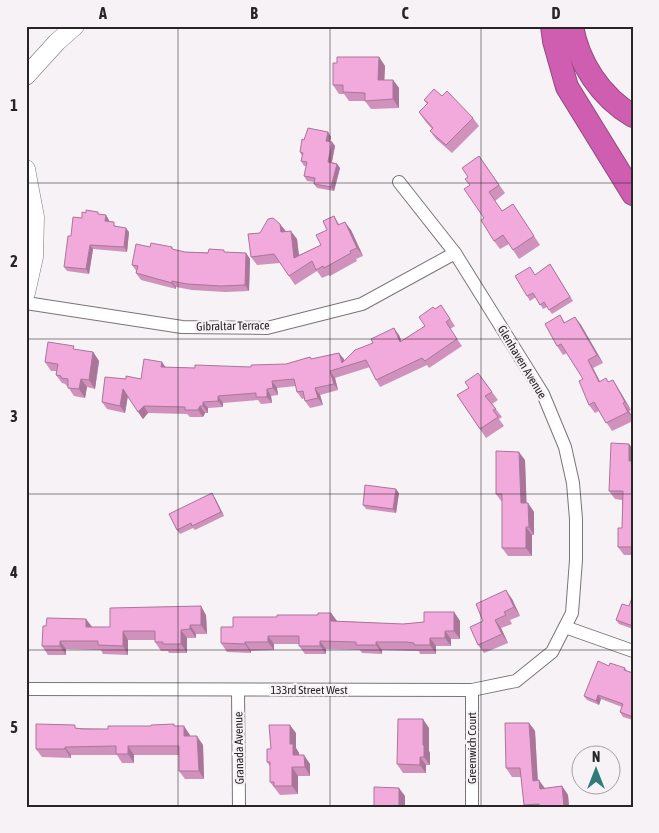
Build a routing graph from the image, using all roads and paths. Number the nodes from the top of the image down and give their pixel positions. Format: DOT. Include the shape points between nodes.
graph roads {
  1 [pos="76,26"];
  2 [pos="552,26"];
  3 [pos="572,26"];
  4 [pos="26,76"];
  5 [pos="633,116"];
  6 [pos="26,169"];
  7 [pos="399,182"];
  8 [pos="633,194"];
  9 [pos="455,253"];
  10 [pos="26,293"];
  11 [pos="26,303"];
  12 [pos="565,627"];
  13 [pos="633,651"];
  14 [pos="26,689"];
  15 [pos="238,690"];
  16 [pos="472,690"];
  17 [pos="239,807"];
  18 [pos="472,807"];
  1 -- 4 [label="street"];
  2 -- 8 [label="highway" via="567,87"];
  3 -- 5 [label="highway" via="586,68 602,90"];
  6 -- 10 [label="street" via="35,217 34,257"];
  7 -- 9 [label="street, Glenhaven Avenue"];
  9 -- 11 [label="street, Gibraltar Terrace" via="362,304 267,328 182,327"];
  9 -- 12 [label="street, Glenhaven Avenue" via="543,394 566,447 573,483 576,560 572,612"];
  12 -- 13 [label="street"];
  12 -- 16 [label="street, 133rd Street West" via="552,652 516,681"];
  14 -- 15 [label="street, 133rd Street West"];
  15 -- 16 [label="street, 133rd Street West"];
  15 -- 17 [label="street, Granada Avenue"];
  16 -- 18 [label="street, Greenwich Court"];
}
